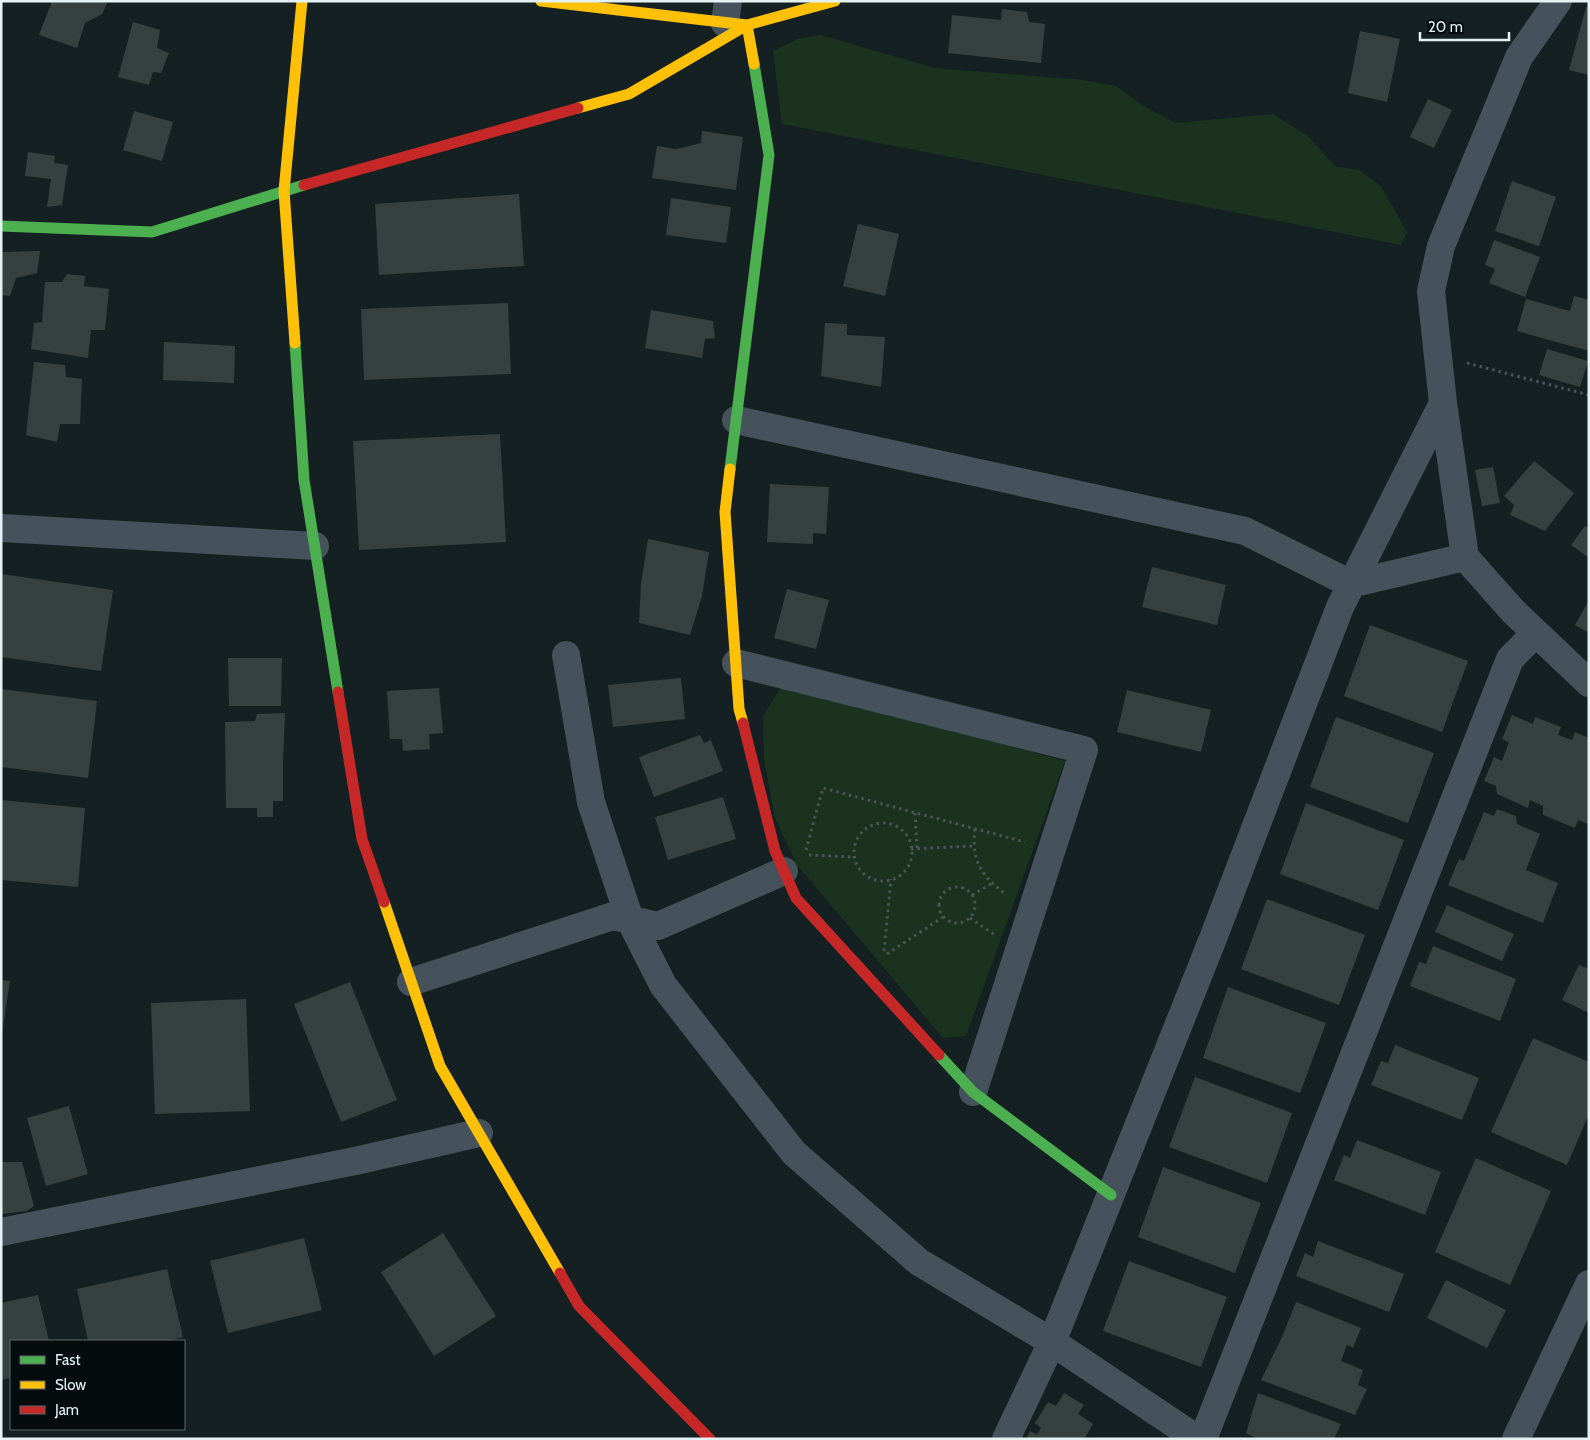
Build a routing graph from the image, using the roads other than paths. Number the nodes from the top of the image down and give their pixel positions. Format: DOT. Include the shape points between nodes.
graph roads {
  1 [pos="302,1"];
  2 [pos="541,1"];
  3 [pos="835,1"];
  4 [pos="1558,1"];
  5 [pos="733,16"];
  6 [pos="284,191"];
  7 [pos="1,226"];
  8 [pos="1443,403"];
  9 [pos="736,420"];
  10 [pos="1,528"];
  11 [pos="315,546"];
  12 [pos="1465,556"];
  13 [pos="1352,584"];
  14 [pos="1536,633"];
  15 [pos="566,655"];
  16 [pos="736,662"];
  17 [pos="1589,683"];
  18 [pos="784,871"];
  19 [pos="630,920"];
  20 [pos="411,982"];
  21 [pos="973,1092"];
  22 [pos="479,1133"];
  23 [pos="1111,1196"];
  24 [pos="1,1232"];
  25 [pos="1589,1284"];
  26 [pos="1052,1342"];
  27 [pos="710,1439"];
  28 [pos="1006,1439"];
  29 [pos="1197,1439"];
  30 [pos="1203,1439"];
  31 [pos="1516,1439"];
  1 -- 6 [label="street"];
  2 -- 5 [label="street"];
  3 -- 5 [label="street"];
  4 -- 8 [label="street" via="1519,57 1441,246 1431,291"];
  5 -- 6 [label="street" via="629,94"];
  5 -- 9 [label="street" via="769,155"];
  6 -- 7 [label="street" via="152,232"];
  6 -- 11 [label="street" via="304,480"];
  8 -- 12 [label="street"];
  8 -- 13 [label="street"];
  9 -- 13 [label="street" via="1245,531"];
  9 -- 16 [label="street" via="725,512"];
  10 -- 11 [label="street"];
  11 -- 20 [label="street" via="362,839"];
  12 -- 13 [label="street"];
  12 -- 14 [label="street"];
  13 -- 23 [label="street"];
  14 -- 17 [label="street"];
  14 -- 30 [label="street" via="1510,659"];
  15 -- 19 [label="street" via="590,802"];
  16 -- 18 [label="street" via="740,709 775,851"];
  16 -- 21 [label="street" via="1084,750"];
  18 -- 19 [label="street" via="658,926"];
  18 -- 21 [label="street" via="796,898"];
  19 -- 20 [label="street" via="613,916"];
  19 -- 26 [label="street" via="663,985 794,1153 919,1262"];
  20 -- 22 [label="street" via="440,1066"];
  21 -- 23 [label="street"];
  22 -- 24 [label="street"];
  22 -- 27 [label="street" via="579,1306"];
  23 -- 26 [label="street"];
  25 -- 31 [label="street"];
  26 -- 28 [label="street"];
  26 -- 29 [label="street"];
}
